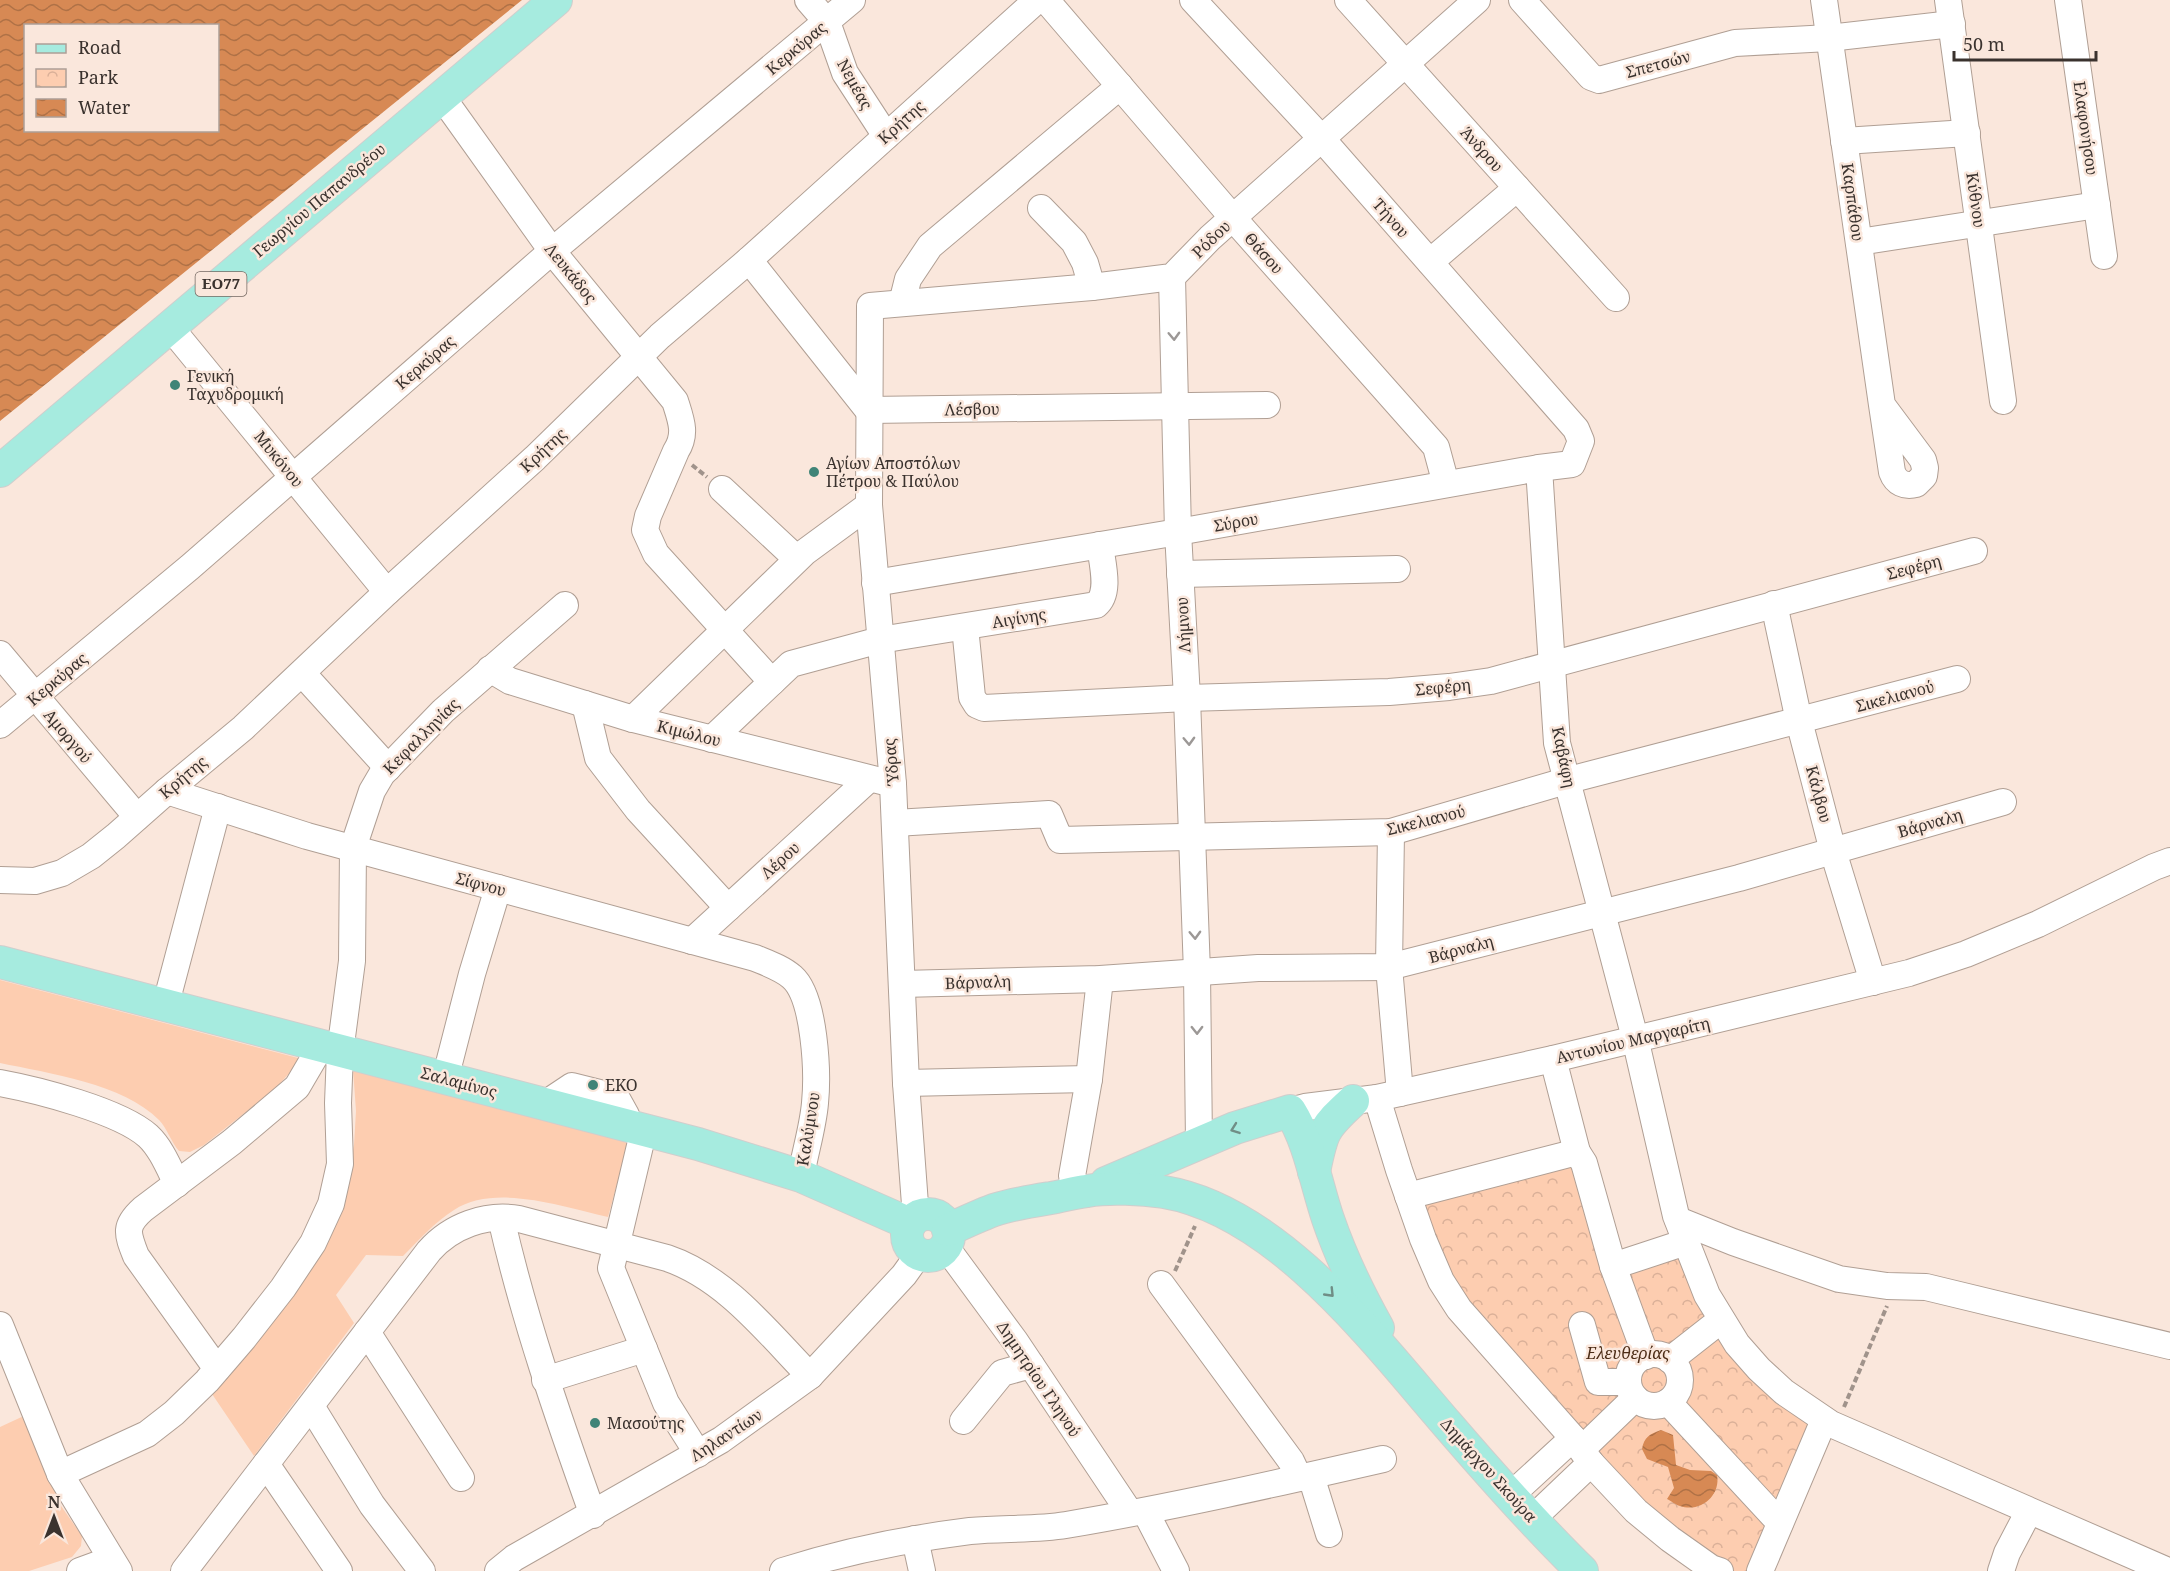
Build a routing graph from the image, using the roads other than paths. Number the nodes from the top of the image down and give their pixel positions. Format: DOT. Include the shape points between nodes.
graph roads {
  1 [pos="556,0"];
  2 [pos="808,0"];
  3 [pos="852,0"];
  4 [pos="1037,0"];
  5 [pos="1046,0"];
  6 [pos="1192,0"];
  7 [pos="1348,0"];
  8 [pos="1477,0"];
  9 [pos="1522,0"];
  10 [pos="1824,0"];
  11 [pos="2068,0"];
  12 [pos="1950,12"];
  13 [pos="827,22"];
  14 [pos="1829,38"];
  15 [pos="1406,64"];
  16 [pos="1120,86"];
  17 [pos="442,97"];
  18 [pos="1966,133"];
  19 [pos="886,136"];
  20 [pos="1322,139"];
  21 [pos="1844,141"];
  22 [pos="1517,188"];
  23 [pos="2097,205"];
  24 [pos="1041,207"];
  25 [pos="1233,218"];
  26 [pos="1979,223"];
  27 [pos="1859,242"];
  28 [pos="552,251"];
  29 [pos="2104,256"];
  30 [pos="749,260"];
  31 [pos="1430,262"];
  32 [pos="1172,277"];
  33 [pos="1092,286"];
  34 [pos="1616,298"];
  35 [pos="902,303"];
  36 [pos="170,327"];
  37 [pos="641,357"];
  38 [pos="2003,401"];
  39 [pos="1267,405"];
  40 [pos="1882,405"];
  41 [pos="1176,406"];
  42 [pos="868,410"];
  43 [pos="1581,441"];
  44 [pos="1913,446"];
  45 [pos="1890,456"];
  46 [pos="1539,468"];
  47 [pos="0,471"];
  48 [pos="293,477"];
  49 [pos="1446,484"];
  50 [pos="722,489"];
  51 [pos="869,505"];
  52 [pos="1178,532"];
  53 [pos="1100,545"];
  54 [pos="1974,551"];
  55 [pos="797,559"];
  56 [pos="1397,569"];
  57 [pos="1180,574"];
  58 [pos="875,583"];
  59 [pos="387,592"];
  60 [pos="1774,604"];
  61 [pos="566,605"];
  62 [pos="965,627"];
  63 [pos="725,630"];
  64 [pos="880,640"];
  65 [pos="0,654"];
  66 [pos="1552,665"];
  67 [pos="490,669"];
  68 [pos="302,672"];
  69 [pos="1957,680"];
  70 [pos="772,682"];
  71 [pos="36,697"];
  72 [pos="1187,698"];
  73 [pos="585,704"];
  74 [pos="633,719"];
  75 [pos="1799,721"];
  76 [pos="0,725"];
  77 [pos="712,739"];
  78 [pos="388,768"];
  79 [pos="1569,780"];
  80 [pos="881,782"];
  81 [pos="167,790"];
  82 [pos="2003,802"];
  83 [pos="218,807"];
  84 [pos="137,817"];
  85 [pos="895,823"];
  86 [pos="1391,832"];
  87 [pos="1192,837"];
  88 [pos="353,849"];
  89 [pos="1833,851"];
  90 [pos="2170,861"];
  91 [pos="0,880"];
  92 [pos="498,888"];
  93 [pos="728,908"];
  94 [pos="1602,912"];
  95 [pos="692,941"];
  96 [pos="0,962"];
  97 [pos="1389,967"];
  98 [pos="1197,972"];
  99 [pos="793,978"];
  100 [pos="1100,978"];
  101 [pos="1873,982"];
  102 [pos="902,984"];
  103 [pos="165,1006"];
  104 [pos="1635,1038"];
  105 [pos="330,1049"];
  106 [pos="1553,1059"];
  107 [pos="445,1079"];
  108 [pos="1089,1079"];
  109 [pos="0,1083"];
  110 [pos="906,1083"];
  111 [pos="1377,1097"];
  112 [pos="554,1098"];
  113 [pos="1290,1111"];
  114 [pos="635,1122"];
  115 [pos="1199,1143"];
  116 [pos="1577,1152"];
  117 [pos="1314,1172"];
  118 [pos="801,1176"];
  119 [pos="1160,1178"];
  120 [pos="1080,1183"];
  121 [pos="177,1184"];
  122 [pos="1408,1196"];
  123 [pos="501,1218"];
  124 [pos="913,1221"];
  125 [pos="1329,1221"];
  126 [pos="1682,1231"];
  127 [pos="615,1244"];
  128 [pos="937,1244"];
  129 [pos="1281,1250"];
  130 [pos="1613,1266"];
  131 [pos="1164,1288"];
  132 [pos="1721,1320"];
  133 [pos="0,1325"];
  134 [pos="1582,1325"];
  135 [pos="368,1332"];
  136 [pos="2170,1346"];
  137 [pos="644,1349"];
  138 [pos="1658,1358"];
  139 [pos="1031,1365"];
  140 [pos="1399,1366"];
  141 [pos="218,1369"];
  142 [pos="810,1376"];
  143 [pos="545,1380"];
  144 [pos="1632,1390"];
  145 [pos="1668,1402"];
  146 [pos="310,1406"];
  147 [pos="963,1421"];
  148 [pos="1830,1424"];
  149 [pos="1582,1450"];
  150 [pos="698,1454"];
  151 [pos="1383,1459"];
  152 [pos="266,1464"];
  153 [pos="60,1474"];
  154 [pos="1305,1477"];
  155 [pos="461,1478"];
  156 [pos="1511,1495"];
  157 [pos="2029,1511"];
  158 [pos="1138,1512"];
  159 [pos="593,1515"];
  160 [pos="1532,1519"];
  161 [pos="1780,1522"];
  162 [pos="1329,1534"];
  163 [pos="915,1539"];
  164 [pos="115,1565"];
  165 [pos="2141,1566"];
  166 [pos="80,1571"];
  167 [pos="184,1571"];
  168 [pos="339,1571"];
  169 [pos="422,1571"];
  170 [pos="498,1571"];
  171 [pos="783,1571"];
  172 [pos="922,1571"];
  173 [pos="1176,1571"];
  174 [pos="1582,1571"];
  175 [pos="1720,1571"];
  176 [pos="1760,1571"];
  177 [pos="2001,1571"];
  178 [pos="2168,1571"];
  1 -- 17 [label="main road, Γεωργίου Παπανδρέου / ΕΟ77"];
  2 -- 13 [label="street, Νεμέας"];
  3 -- 13 [label="street, Κερκύρας"];
  4 -- 19 [label="street, Κρήτης"];
  5 -- 16 [label="street, Θάσου"];
  6 -- 20 [label="street, Τήνου"];
  7 -- 15 [label="street, Άνδρου"];
  8 -- 15 [label="street, Ρόδου"];
  9 -- 14 [label="street, Σπετσών" via="1591,77 1599,80 1735,43"];
  10 -- 14 [label="street, Καρπάθου"];
  11 -- 23 [label="street, Ελαφονήσου"];
  12 -- 14 [label="street"];
  12 -- 18 [label="street, Κύθνου"];
  13 -- 19 [label="street, Νεμέας" via="845,73"];
  13 -- 28 [label="street, Κερκύρας"];
  14 -- 21 [label="street, Καρπάθου"];
  15 -- 20 [label="street, Ρόδου"];
  15 -- 22 [label="street, Άνδρου"];
  16 -- 25 [label="street, Θάσου"];
  16 -- 35 [label="street" via="930,246 908,279"];
  17 -- 28 [label="street, Λευκάδος"];
  17 -- 36 [label="main road, Γεωργίου Παπανδρέου / ΕΟ77"];
  18 -- 21 [label="street"];
  18 -- 26 [label="street, Κύθνου"];
  19 -- 30 [label="street, Κρήτης"];
  20 -- 25 [label="street, Ρόδου"];
  20 -- 31 [label="street, Τήνου"];
  21 -- 27 [label="street, Καρπάθου"];
  22 -- 31 [label="street"];
  22 -- 34 [label="street, Άνδρου"];
  23 -- 26 [label="street"];
  23 -- 29 [label="street, Ελαφονήσου"];
  24 -- 33 [label="street" via="1074,242"];
  25 -- 32 [label="street, Ρόδου"];
  25 -- 49 [label="street, Θάσου" via="1436,447"];
  26 -- 27 [label="street"];
  26 -- 38 [label="street, Κύθνου"];
  27 -- 40 [label="street, Καρπάθου"];
  28 -- 37 [label="street, Λευκάδος"];
  28 -- 48 [label="street, Κερκύρας"];
  30 -- 37 [label="street, Κρήτης"];
  30 -- 42 [label="street"];
  31 -- 43 [label="street, Τήνου" via="1576,429"];
  32 -- 33 [label="street"];
  32 -- 41 [label="street, Λήμνου, one-way"];
  33 -- 35 [label="street"];
  35 -- 42 [label="street, Ύδρας" via="870,306"];
  36 -- 47 [label="main road, Γεωργίου Παπανδρέου / ΕΟ77"];
  36 -- 48 [label="street, Μυκόνου"];
  37 -- 59 [label="street, Κρήτης"];
  37 -- 63 [label="street, Λευκάδος" via="675,401 682,423 682,441 645,530 656,554"];
  39 -- 41 [label="street, Λέσβου"];
  40 -- 44 [label="street, Καρπάθου"];
  40 -- 45 [label="street, Καρπάθου"];
  41 -- 42 [label="street, Λέσβου"];
  41 -- 52 [label="street, Λήμνου"];
  42 -- 51 [label="street, Ύδρας"];
  43 -- 46 [label="street, Σύρου" via="1572,464"];
  44 -- 45 [label="street"];
  44 -- 45 [label="street, Καρπάθου" via="1925,468 1924,476 1916,484 1897,481"];
  46 -- 49 [label="street, Σύρου"];
  46 -- 66 [label="street, Καβάφη"];
  48 -- 59 [label="street, Μυκόνου"];
  48 -- 71 [label="street, Κερκύρας"];
  49 -- 52 [label="street, Σύρου"];
  50 -- 55 [label="street"];
  51 -- 55 [label="street"];
  51 -- 58 [label="street, Ύδρας"];
  52 -- 53 [label="street, Σύρου"];
  52 -- 57 [label="street, Λήμνου"];
  53 -- 58 [label="street, Σύρου"];
  53 -- 62 [label="street, Αιγίνης" via="1104,590 1096,605"];
  54 -- 60 [label="street, Σεφέρη"];
  55 -- 63 [label="street"];
  56 -- 57 [label="street"];
  57 -- 72 [label="street, Λήμνου"];
  58 -- 64 [label="street, Ύδρας"];
  59 -- 68 [label="street, Κρήτης"];
  60 -- 66 [label="street, Σεφέρη"];
  60 -- 75 [label="street, Κάλβου"];
  61 -- 67 [label="street, Κεφαλληνίας"];
  62 -- 64 [label="street, Αιγίνης"];
  62 -- 72 [label="street, Σεφέρη" via="972,697 984,708"];
  63 -- 70 [label="street, Λευκάδος"];
  63 -- 74 [label="street"];
  64 -- 70 [label="street, Αιγίνης" via="791,664"];
  64 -- 80 [label="street, Ύδρας"];
  65 -- 71 [label="street, Αμοργού"];
  66 -- 72 [label="street, Σεφέρη" via="1481,683 1425,690"];
  66 -- 79 [label="street, Καβάφη" via="1557,743"];
  67 -- 73 [label="street, Κιμώλου" via="510,681"];
  67 -- 78 [label="street, Κεφαλληνίας"];
  68 -- 78 [label="street"];
  68 -- 81 [label="street, Κρήτης" via="243,728"];
  69 -- 75 [label="street, Σικελιανού"];
  70 -- 77 [label="street, Αιγίνης"];
  71 -- 76 [label="street, Κερκύρας"];
  71 -- 84 [label="street, Αμοργού"];
  72 -- 87 [label="street, Λήμνου, one-way"];
  73 -- 74 [label="street, Κιμώλου"];
  73 -- 93 [label="street" via="598,758 638,810"];
  74 -- 77 [label="street, Κιμώλου"];
  75 -- 79 [label="street, Σικελιανού"];
  75 -- 89 [label="street, Κάλβου"];
  77 -- 80 [label="street, Κιμώλου"];
  78 -- 88 [label="street, Κεφαλληνίας" via="372,790"];
  79 -- 86 [label="street, Σικελιανού"];
  79 -- 94 [label="street, Καβάφη"];
  80 -- 85 [label="street, Ύδρας"];
  80 -- 93 [label="street, Λέρου"];
  81 -- 83 [label="street, Σίφνου"];
  81 -- 84 [label="street, Κρήτης"];
  82 -- 89 [label="street, Βάρναλη"];
  83 -- 88 [label="street, Σίφνου"];
  83 -- 103 [label="street"];
  84 -- 91 [label="street, Κρήτης" via="92,856 62,873 35,881"];
  85 -- 87 [label="street, Σικελιανού" via="1049,814 1060,840"];
  85 -- 102 [label="street, Ύδρας"];
  86 -- 87 [label="street, Σικελιανού"];
  86 -- 97 [label="street"];
  87 -- 98 [label="street, Λήμνου, one-way"];
  88 -- 92 [label="street, Σίφνου"];
  88 -- 105 [label="street, Κεφαλληνίας" via="352,961"];
  89 -- 94 [label="street, Βάρναλη"];
  89 -- 101 [label="street, Κάλβου"];
  90 -- 101 [label="street, Αντωνίου Μαργαρίτη" via="1966,954"];
  92 -- 95 [label="street, Σίφνου"];
  92 -- 107 [label="street"];
  93 -- 95 [label="street, Λέρου"];
  94 -- 97 [label="street, Βάρναλη"];
  94 -- 104 [label="street, Καβάφη"];
  95 -- 99 [label="street, Σίφνου" via="754,958"];
  96 -- 103 [label="main road, Σαλαμίνος"];
  97 -- 98 [label="street, Βάρναλη"];
  97 -- 111 [label="street"];
  98 -- 100 [label="street, Βάρναλη"];
  98 -- 115 [label="street, Λήμνου, one-way"];
  99 -- 118 [label="street, Καλύμνου" via="803,993 816,1056 815,1103"];
  100 -- 102 [label="street, Βάρναλη"];
  100 -- 108 [label="street"];
  101 -- 104 [label="street, Αντωνίου Μαργαρίτη"];
  102 -- 110 [label="street, Ύδρας"];
  103 -- 105 [label="main road, Σαλαμίνος"];
  104 -- 106 [label="street, Αντωνίου Μαργαρίτη"];
  104 -- 126 [label="street, Καβάφη"];
  105 -- 107 [label="main road, Σαλαμίνος"];
  105 -- 121 [label="street" via="297,1087"];
  105 -- 141 [label="street, Κεφαλληνίας" via="338,1102 340,1164 331,1204 314,1243"];
  106 -- 111 [label="street, Αντωνίου Μαργαρίτη"];
  106 -- 116 [label="street"];
  107 -- 114 [label="main road, Σαλαμίνος"];
  108 -- 110 [label="street"];
  108 -- 120 [label="street"];
  109 -- 121 [label="street" via="56,1096 133,1126 149,1137"];
  110 -- 124 [label="street, Ύδρας"];
  111 -- 113 [label="street, Αντωνίου Μαργαρίτη"];
  111 -- 117 [label="main road" via="1328,1125"];
  111 -- 122 [label="street"];
  112 -- 114 [label="street" via="572,1086 616,1097"];
  113 -- 115 [label="main road, Αντωνίου Μαργαρίτη, one-way"];
  113 -- 117 [label="main road"];
  114 -- 118 [label="main road, Σαλαμίνος"];
  114 -- 127 [label="street"];
  115 -- 119 [label="main road, Αντωνίου Μαργαρίτη"];
  116 -- 122 [label="street"];
  116 -- 130 [label="street" via="1584,1163 1589,1204"];
  117 -- 125 [label="main road"];
  118 -- 124 [label="main road, Σαλαμίνος"];
  119 -- 120 [label="main road" via="1145,1190"];
  119 -- 129 [label="main road" via="1254,1230"];
  120 -- 128 [label="main road" via="994,1210"];
  121 -- 141 [label="street" via="132,1219 128,1229 130,1240 136,1256"];
  122 -- 149 [label="street" via="1441,1281 1459,1309"];
  123 -- 127 [label="street" via="519,1219"];
  123 -- 135 [label="street" via="470,1223 439,1242"];
  123 -- 143 [label="street"];
  124 -- 128 [label="main road, Σαλαμίνος" via="928,1214 945,1224"];
  125 -- 129 [label="main road" via="1318,1249 1303,1253"];
  125 -- 140 [label="main road" via="1363,1300"];
  126 -- 130 [label="street"];
  126 -- 132 [label="street, Καβάφη" via="1700,1281"];
  126 -- 136 [label="street" via="1733,1242 1839,1279 1926,1287"];
  127 -- 137 [label="street" via="611,1268"];
  127 -- 142 [label="street" via="672,1260 709,1278"];
  128 -- 139 [label="street, Δημητρίου Γληνού" via="951,1254"];
  128 -- 142 [label="street, Ληλαντίων"];
  129 -- 140 [label="main road, one-way" via="1325,1287"];
  130 -- 138 [label="street"];
  131 -- 154 [label="street"];
  132 -- 138 [label="street"];
  132 -- 148 [label="street, Καβάφη" via="1765,1375"];
  133 -- 153 [label="street"];
  134 -- 144 [label="street" via="1598,1382"];
  135 -- 146 [label="street"];
  135 -- 155 [label="street"];
  137 -- 143 [label="street"];
  137 -- 150 [label="street" via="666,1403"];
  138 -- 144 [label="street" via="1632,1365"];
  138 -- 145 [label="street" via="1679,1373 1678,1389"];
  139 -- 147 [label="street" via="1002,1373"];
  139 -- 158 [label="street, Δημητρίου Γληνού"];
  140 -- 156 [label="main road, Δημάρχου Σκούρα"];
  141 -- 153 [label="street, Κεφαλληνίας" via="147,1434"];
  142 -- 150 [label="street, Ληλαντίων"];
  143 -- 159 [label="street"];
  144 -- 145 [label="street" via="1642,1404"];
  144 -- 149 [label="street"];
  145 -- 161 [label="street"];
  146 -- 152 [label="street"];
  146 -- 169 [label="street" via="372,1504"];
  148 -- 157 [label="street, Καβάφη"];
  148 -- 161 [label="street"];
  149 -- 156 [label="street"];
  149 -- 160 [label="street"];
  149 -- 175 [label="street" via="1636,1511 1670,1539"];
  150 -- 159 [label="street, Ληλαντίων"];
  151 -- 154 [label="street"];
  152 -- 167 [label="street"];
  152 -- 168 [label="street"];
  153 -- 164 [label="street"];
  154 -- 158 [label="street"];
  154 -- 162 [label="street"];
  156 -- 160 [label="main road, Δημάρχου Σκούρα"];
  157 -- 165 [label="street, Καβάφη"];
  157 -- 177 [label="street"];
  158 -- 163 [label="street" via="1063,1526"];
  158 -- 173 [label="street, Δημητρίου Γληνού"];
  159 -- 170 [label="street, Ληλαντίων" via="514,1558"];
  160 -- 174 [label="main road, Δημάρχου Σκούρα"];
  161 -- 176 [label="street"];
  163 -- 171 [label="street" via="837,1554"];
  163 -- 172 [label="street"];
  164 -- 166 [label="street"];
  165 -- 178 [label="street, Καβάφη"];
}
